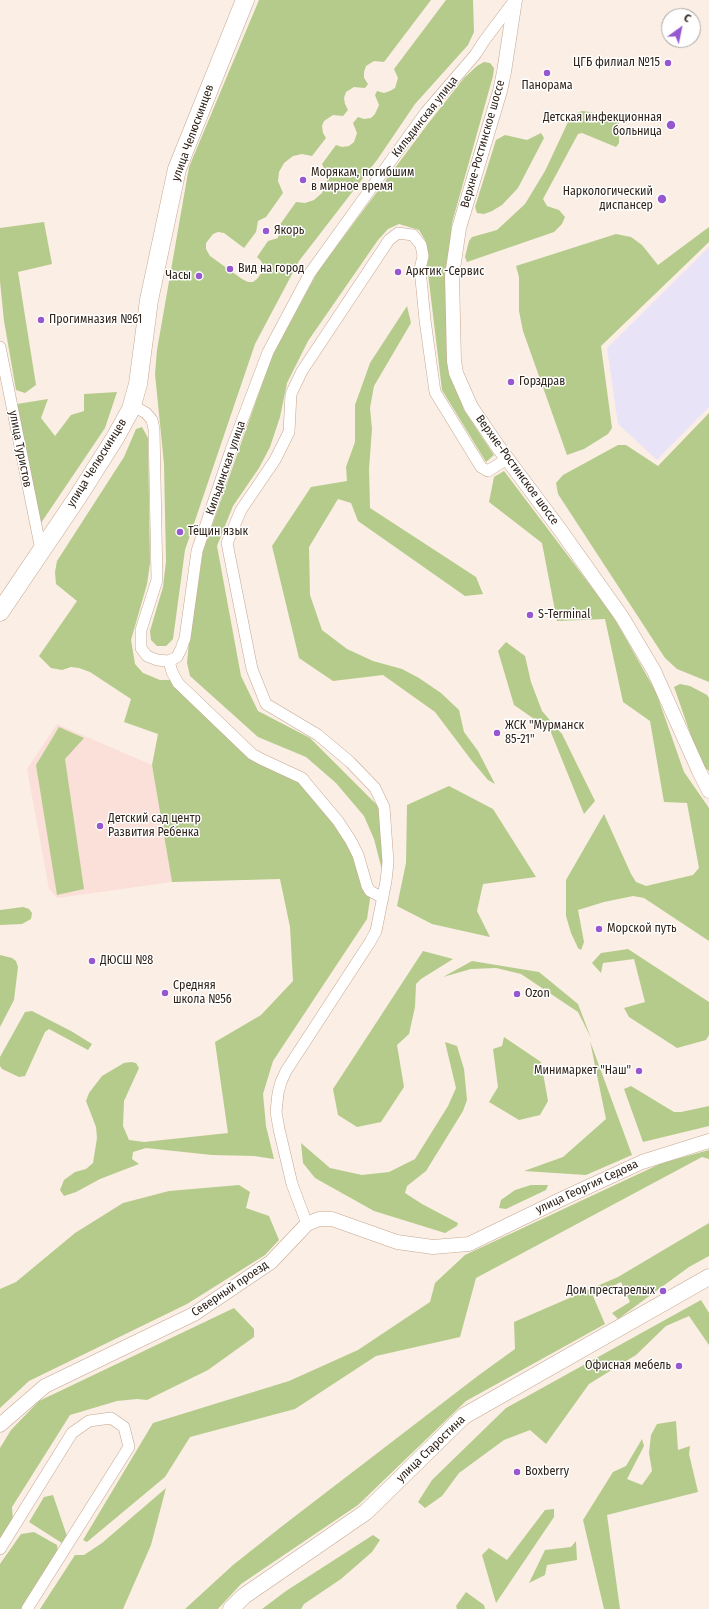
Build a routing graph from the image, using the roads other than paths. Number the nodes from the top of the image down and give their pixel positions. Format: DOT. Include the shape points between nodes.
graph roads {
  1 [pos="245,0"];
  2 [pos="514,1"];
  3 [pos="0,347"];
  4 [pos="131,408"];
  5 [pos="507,459"];
  6 [pos="41,550"];
  7 [pos="0,612"];
  8 [pos="169,661"];
  9 [pos="709,791"];
  10 [pos="383,898"];
  11 [pos="709,1141"];
  12 [pos="307,1224"];
  13 [pos="709,1277"];
  14 [pos="0,1425"];
  15 [pos="0,1549"];
  16 [pos="27,1609"];
  17 [pos="231,1609"];
  1 -- 4 [label="main road, улица Челюскинцев" via="177,169 149,300 138,384"];
  2 -- 5 [label="street, Верхне-Ростинское шоссе" via="504,72 459,228 452,276 456,374 472,407"];
  2 -- 8 [label="street, Кильдинская улица" via="475,55 426,112 310,273 268,352 197,551 182,649 177,658"];
  3 -- 6 [label="street, улица Туристов"];
  4 -- 6 [label="main road, улица Челюскинцев" via="115,438"];
  4 -- 8 [label="street" via="146,413 152,420 154,429 157,580 141,630 141,648 147,656"];
  5 -- 9 [label="street, Верхне-Ростинское шоссе" via="622,617 654,671"];
  5 -- 10 [label="street" via="488,471 481,467 435,392 420,269 424,256 421,245 413,235 398,233 389,240 302,371 291,394 289,432 275,460 241,510 227,543 252,669 266,704 318,735 350,762 375,788 384,807 388,862"];
  6 -- 7 [label="main road, улица Челюскинцев"];
  8 -- 10 [label="street" via="178,683 252,754 302,778 338,821 351,842 370,891"];
  10 -- 12 [label="street" via="376,931 370,942 281,1082 276,1112 278,1130 292,1184"];
  11 -- 12 [label="street, улица Георгия Седова" via="642,1162 469,1244 432,1247 398,1242 332,1219 319,1219"];
  12 -- 14 [label="street, Северный проезд" via="271,1262 194,1314 45,1386"];
  13 -- 17 [label="main road, улица Старостина" via="464,1416 366,1512 244,1596"];
  15 -- 16 [label="street" via="72,1433 89,1420 111,1418 124,1427 129,1447"];
}
